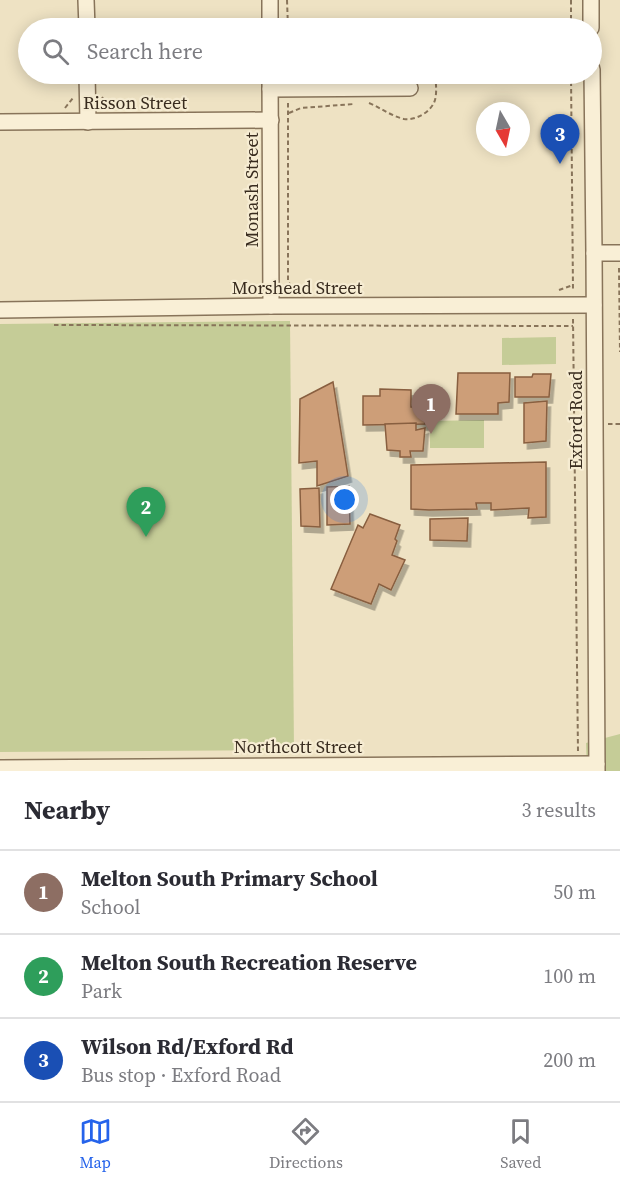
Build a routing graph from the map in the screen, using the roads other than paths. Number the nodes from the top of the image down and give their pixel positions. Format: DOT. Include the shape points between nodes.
graph roads {
  1 [pos="86,0"];
  2 [pos="270,0"];
  3 [pos="591,0"];
  4 [pos="87,18"];
  5 [pos="270,18"];
  6 [pos="591,18"];
  7 [pos="87,84"];
  8 [pos="270,84"];
  9 [pos="591,84"];
  10 [pos="410,88"];
  11 [pos="270,90"];
  12 [pos="88,115"];
  13 [pos="271,120"];
  14 [pos="0,122"];
  15 [pos="619,253"];
  16 [pos="594,254"];
  17 [pos="594,305"];
  18 [pos="271,306"];
  19 [pos="0,310"];
  20 [pos="597,767"];
  21 [pos="0,768"];
  22 [pos="398,768"];
  1 -- 4 [label="street"];
  2 -- 5 [label="street"];
  3 -- 6 [label="street"];
  7 -- 12 [label="street"];
  8 -- 11 [label="street, Monash Street"];
  9 -- 16 [label="street, Exford Road"];
  10 -- 11 [label="street"];
  11 -- 13 [label="street, Monash Street"];
  12 -- 13 [label="street, Risson Street"];
  12 -- 14 [label="street, Risson Street"];
  13 -- 18 [label="street, Monash Street"];
  15 -- 16 [label="street"];
  16 -- 17 [label="street, Exford Road"];
  17 -- 18 [label="street, Morshead Street"];
  17 -- 20 [label="street, Exford Road"];
  18 -- 19 [label="street, Morshead Street"];
  20 -- 22 [label="street, Northcott Street" via="578,764"];
  21 -- 22 [label="street, Northcott Street"];
}
